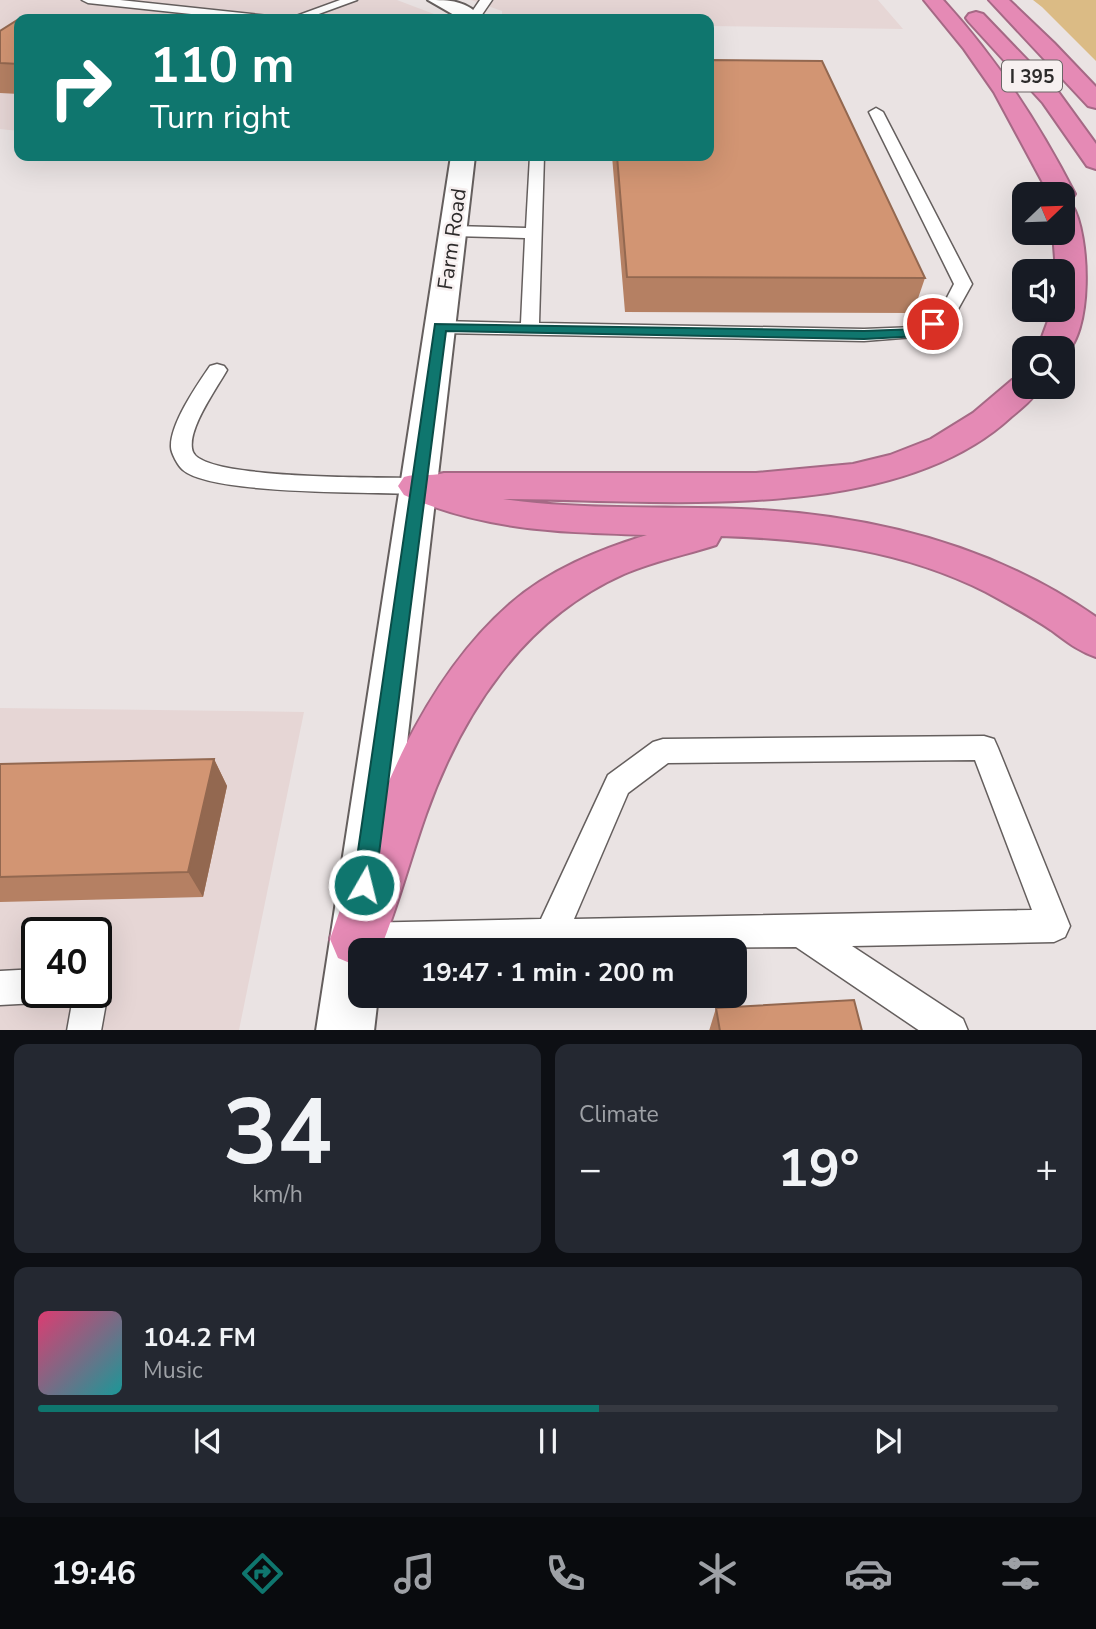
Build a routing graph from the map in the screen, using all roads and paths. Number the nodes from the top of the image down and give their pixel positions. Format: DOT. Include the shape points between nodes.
graph roads {
  1 [pos="88,0"];
  2 [pos="351,0"];
  3 [pos="437,0"];
  4 [pos="933,0"];
  5 [pos="957,0"];
  6 [pos="998,0"];
  7 [pos="221,14"];
  8 [pos="309,14"];
  9 [pos="466,14"];
  10 [pos="1015,15"];
  11 [pos="1096,87"];
  12 [pos="1096,102"];
  13 [pos="876,112"];
  14 [pos="462,161"];
  15 [pos="537,161"];
  16 [pos="1096,161"];
  17 [pos="1056,182"];
  18 [pos="1075,223"];
  19 [pos="453,231"];
  20 [pos="534,233"];
  21 [pos="1069,245"];
  22 [pos="1096,266"];
  23 [pos="440,327"];
  24 [pos="530,328"];
  25 [pos="1060,336"];
  26 [pos="217,370"];
  27 [pos="1012,398"];
  28 [pos="417,486"];
  29 [pos="784,526"];
  30 [pos="1096,640"];
  31 [pos="802,932"];
  32 [pos="550,936"];
  33 [pos="357,938"];
  34 [pos="357,938"];
  35 [pos="421,938"];
  36 [pos="21,987"];
  37 [pos="0,988"];
  38 [pos="88,1008"];
  39 [pos="348,1008"];
  40 [pos="84,1030"];
  41 [pos="345,1030"];
  42 [pos="949,1030"];
  1 -- 7 [label="lane"];
  2 -- 8 [label="lane"];
  3 -- 9 [label="street"];
  4 -- 17 [label="highway" via="1006,91"];
  5 -- 16 [label="highway, I 395" via="1036,80"];
  6 -- 10 [label="highway, I 395"];
  10 -- 11 [label="highway"];
  10 -- 12 [label="highway, I 395"];
  13 -- 24 [label="lane" via="963,284 946,316 920,332 864,335"];
  14 -- 19 [label="street, Farm Road"];
  15 -- 20 [label="lane"];
  18 -- 22 [label="highway"];
  19 -- 20 [label="lane"];
  19 -- 23 [label="street, Farm Road"];
  20 -- 24 [label="lane"];
  21 -- 25 [label="highway" via="1071,291"];
  23 -- 24 [label="lane"];
  23 -- 28 [label="street, Farm Road"];
  26 -- 28 [label="lane" via="183,430 181,450 190,465 207,473 259,481"];
  27 -- 28 [label="highway" via="955,442 912,461 844,480 753,488"];
  28 -- 29 [label="highway" via="468,507 527,516"];
  28 -- 33 [label="street, Farm Road"];
  29 -- 30 [label="highway" via="877,539 955,563 1023,593"];
  29 -- 34 [label="highway" via="710,533 643,551 567,585 515,625 465,687 428,754"];
  31 -- 32 [label="lane"];
  31 -- 32 [label="lane" via="1054,926 984,748 663,751 618,784"];
  31 -- 42 [label="lane"];
  32 -- 35 [label="lane"];
  36 -- 37 [label="lane"];
  38 -- 40 [label="lane"];
  39 -- 41 [label="street, Farm Road"];
}
